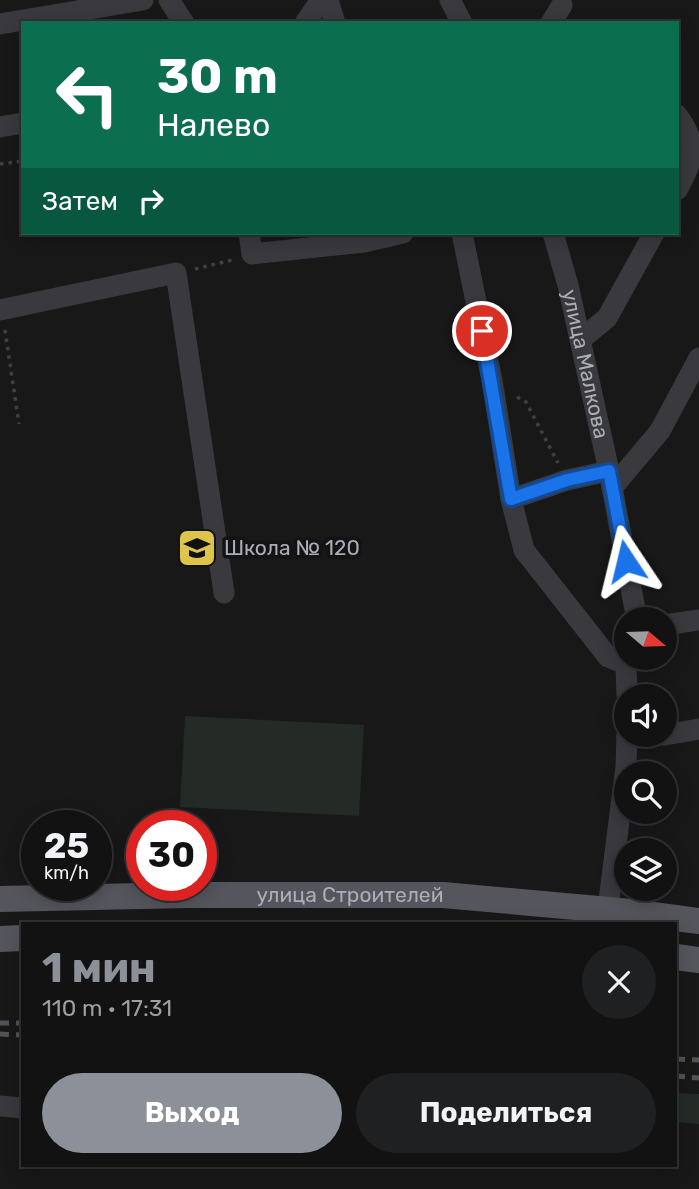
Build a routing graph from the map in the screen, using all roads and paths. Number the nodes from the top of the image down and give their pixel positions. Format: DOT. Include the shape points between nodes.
graph roads {
  1 [pos="144,0"];
  2 [pos="169,0"];
  3 [pos="321,0"];
  4 [pos="328,0"];
  5 [pos="450,0"];
  6 [pos="183,21"];
  7 [pos="306,21"];
  8 [pos="334,21"];
  9 [pos="461,21"];
  10 [pos="0,24"];
  11 [pos="679,117"];
  12 [pos="21,123"];
  13 [pos="0,127"];
  14 [pos="21,160"];
  15 [pos="0,164"];
  16 [pos="679,186"];
  17 [pos="249,235"];
  18 [pos="394,235"];
  19 [pos="462,235"];
  20 [pos="554,235"];
  21 [pos="653,235"];
  22 [pos="225,262"];
  23 [pos="176,273"];
  24 [pos="1,310"];
  25 [pos="580,340"];
  26 [pos="699,358"];
  27 [pos="492,380"];
  28 [pos="19,424"];
  29 [pos="567,480"];
  30 [pos="611,480"];
  31 [pos="511,499"];
  32 [pos="224,593"];
  33 [pos="635,607"];
  34 [pos="699,620"];
  35 [pos="677,623"];
  36 [pos="614,658"];
  37 [pos="699,729"];
  38 [pos="677,733"];
  39 [pos="627,747"];
  40 [pos="0,899"];
  41 [pos="606,917"];
  42 [pos="699,921"];
  43 [pos="0,939"];
  44 [pos="21,939"];
  45 [pos="677,957"];
  46 [pos="699,960"];
  47 [pos="0,1106"];
  48 [pos="21,1108"];
  1 -- 10 [label="street"];
  2 -- 6 [label="street"];
  3 -- 7 [label="street"];
  4 -- 8 [label="street"];
  5 -- 9 [label="street"];
  11 -- 16 [label="street" via="691,130 695,150"];
  12 -- 13 [label="street"];
  14 -- 15 [label="path"];
  17 -- 18 [label="street" via="252,254"];
  19 -- 27 [label="street"];
  20 -- 25 [label="street, улица Малкова"];
  21 -- 25 [label="street" via="607,318"];
  22 -- 23 [label="path"];
  23 -- 24 [label="street"];
  23 -- 32 [label="street"];
  24 -- 28 [label="path"];
  25 -- 30 [label="street, улица Малкова"];
  26 -- 30 [label="street" via="660,431"];
  27 -- 29 [label="path" via="526,402"];
  27 -- 31 [label="street"];
  29 -- 30 [label="street"];
  29 -- 31 [label="street"];
  30 -- 33 [label="street, улица Малкова"];
  31 -- 36 [label="street" via="524,550 608,657"];
  34 -- 35 [label="street"];
  37 -- 38 [label="street"];
  39 -- 41 [label="street"];
  40 -- 41 [label="main road, улица Строителей" via="443,895"];
  41 -- 42 [label="main road, улица Строителей"];
  43 -- 44 [label="main road"];
  45 -- 46 [label="main road"];
  47 -- 48 [label="street"];
}
